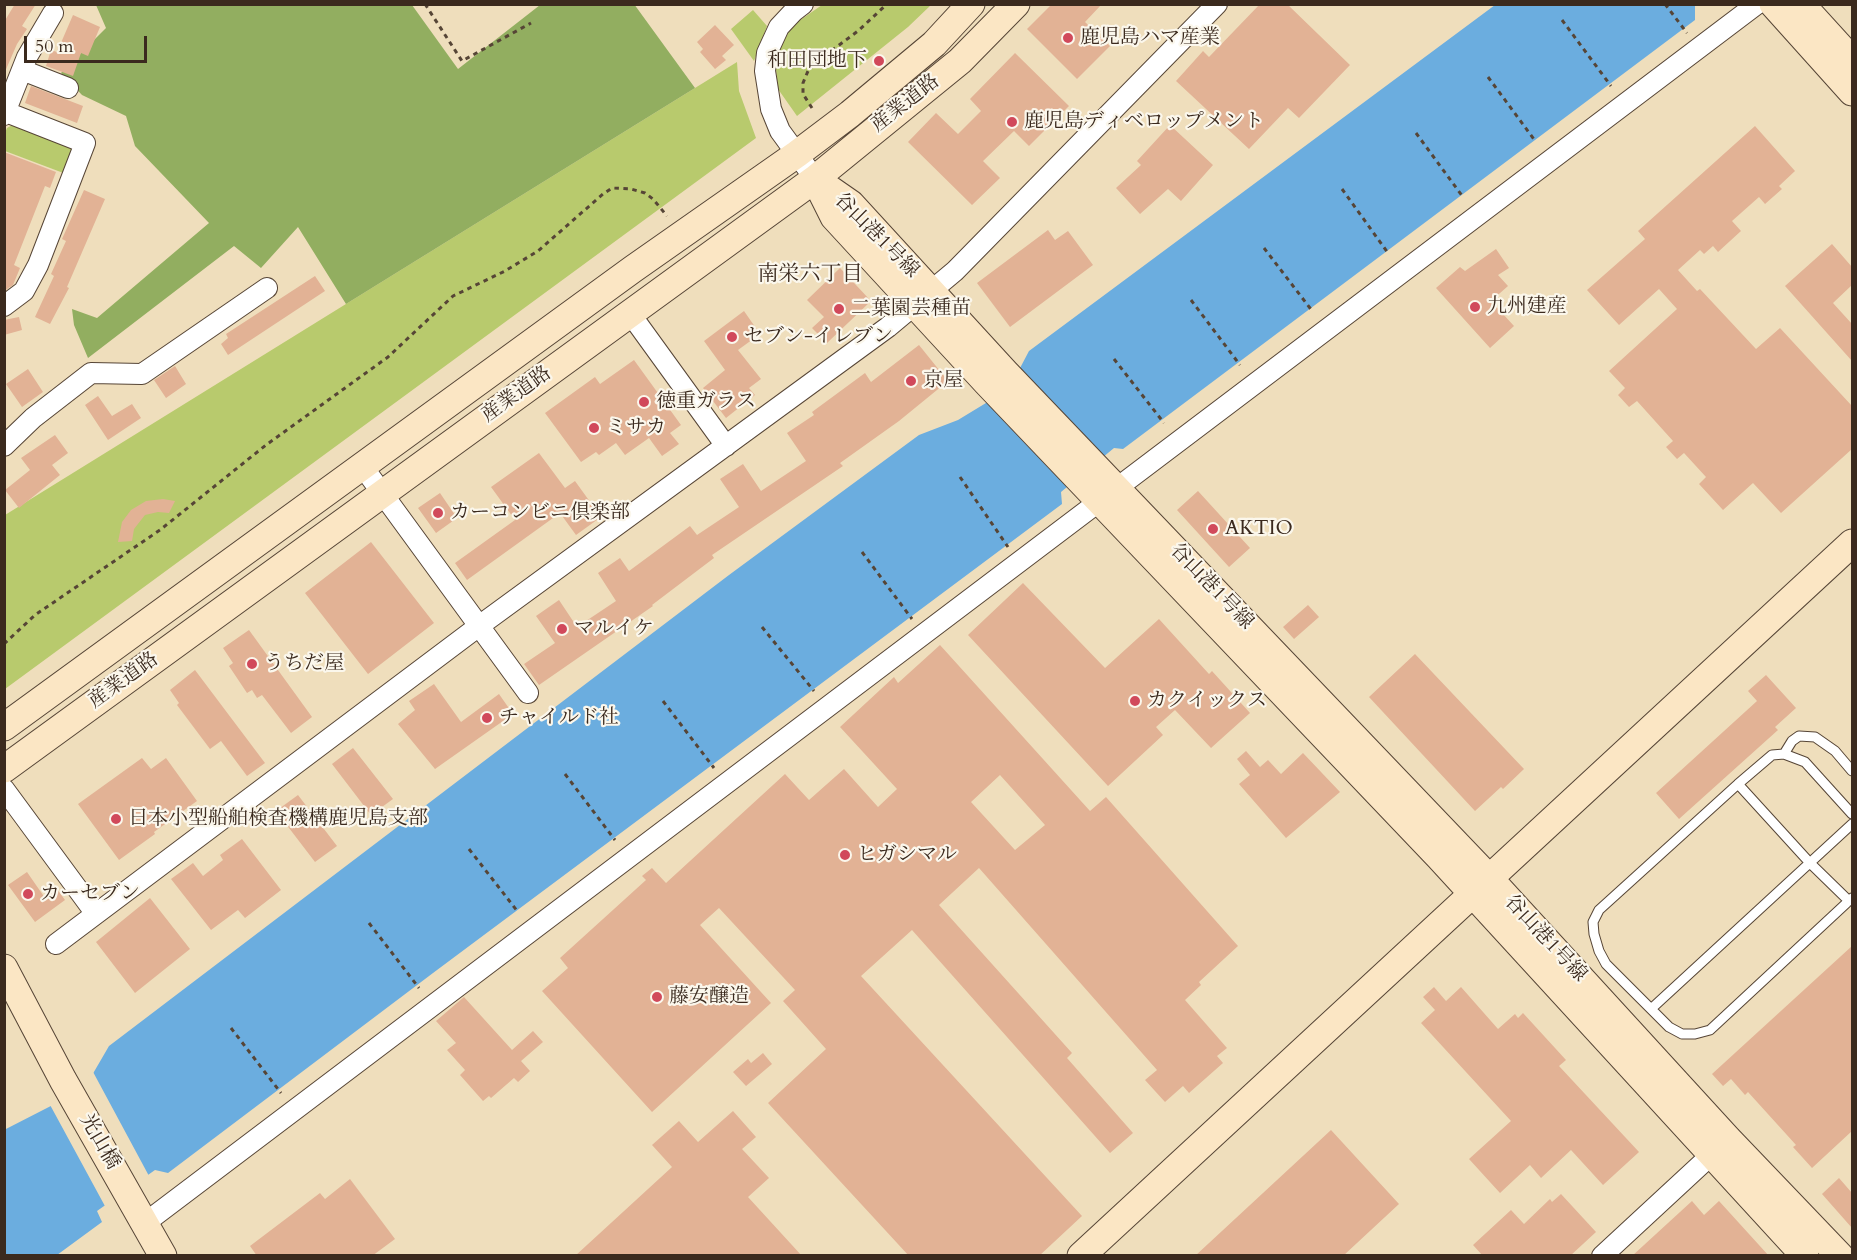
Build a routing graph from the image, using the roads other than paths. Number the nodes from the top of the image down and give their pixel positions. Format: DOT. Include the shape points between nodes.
graph roads {
  1 [pos="803,4"];
  2 [pos="971,4"];
  3 [pos="1016,4"];
  4 [pos="1217,4"];
  5 [pos="1757,4"];
  6 [pos="1773,4"];
  7 [pos="1801,4"];
  8 [pos="53,13"];
  9 [pos="1852,60"];
  10 [pos="21,70"];
  11 [pos="68,88"];
  12 [pos="1852,92"];
  13 [pos="5,114"];
  14 [pos="797,154"];
  15 [pos="815,179"];
  16 [pos="267,288"];
  17 [pos="923,297"];
  18 [pos="4,306"];
  19 [pos="629,312"];
  20 [pos="4,446"];
  21 [pos="726,446"];
  22 [pos="363,468"];
  23 [pos="383,494"];
  24 [pos="1108,496"];
  25 [pos="1852,543"];
  26 [pos="479,626"];
  27 [pos="528,693"];
  28 [pos="4,727"];
  29 [pos="1784,754"];
  30 [pos="4,769"];
  31 [pos="1852,771"];
  32 [pos="1738,783"];
  33 [pos="4,789"];
  34 [pos="1852,814"];
  35 [pos="1852,824"];
  36 [pos="1810,863"];
  37 [pos="1481,887"];
  38 [pos="1851,899"];
  39 [pos="96,914"];
  40 [pos="56,944"];
  41 [pos="4,968"];
  42 [pos="1651,1009"];
  43 [pos="1720,1147"];
  44 [pos="139,1213"];
  45 [pos="163,1256"];
  46 [pos="1082,1256"];
  47 [pos="1602,1256"];
  48 [pos="1805,1256"];
  49 [pos="1840,1256"];
  1 -- 14 [label="street" via="779,27 767,53 765,71 771,109 780,131"];
  2 -- 14 [label="street, 産業道路" via="934,44"];
  3 -- 15 [label="street, 産業道路" via="960,61"];
  4 -- 17 [label="street" via="955,271"];
  5 -- 24 [label="street"];
  6 -- 12 [label="street"];
  7 -- 9 [label="street"];
  8 -- 10 [label="street"];
  10 -- 11 [label="street"];
  10 -- 13 [label="street"];
  13 -- 18 [label="street" via="85,143 38,265 24,291"];
  14 -- 15 [label="street"];
  14 -- 22 [label="street, 産業道路"];
  15 -- 17 [label="street, 谷山港1号線" via="850,204"];
  15 -- 19 [label="street, 産業道路"];
  16 -- 20 [label="street" via="142,374 91,373"];
  17 -- 21 [label="street"];
  17 -- 24 [label="street, 谷山港1号線"];
  19 -- 21 [label="street"];
  19 -- 23 [label="street, 産業道路"];
  21 -- 26 [label="street"];
  22 -- 23 [label="street"];
  22 -- 28 [label="street, 産業道路"];
  23 -- 26 [label="street"];
  23 -- 30 [label="street, 産業道路"];
  24 -- 37 [label="street, 谷山港1号線"];
  24 -- 44 [label="street"];
  25 -- 37 [label="street"];
  26 -- 27 [label="street"];
  26 -- 39 [label="street"];
  29 -- 31 [label="lane" via="1799,736 1815,737 1835,751"];
  29 -- 32 [label="lane" via="1772,755"];
  29 -- 34 [label="lane" via="1805,762"];
  32 -- 36 [label="lane"];
  32 -- 42 [label="lane" via="1599,910 1593,922 1606,964"];
  33 -- 39 [label="street"];
  35 -- 36 [label="lane"];
  36 -- 38 [label="lane"];
  36 -- 42 [label="lane"];
  37 -- 43 [label="street, 谷山港1号線"];
  37 -- 46 [label="street"];
  38 -- 42 [label="lane" via="1710,1030 1682,1034"];
  39 -- 40 [label="street"];
  41 -- 44 [label="street, 光山橋"];
  43 -- 47 [label="street"];
  43 -- 48 [label="street, 谷山港1号線"];
  43 -- 49 [label="street, 谷山港1号線"];
  44 -- 45 [label="street, 光山橋"];
}
